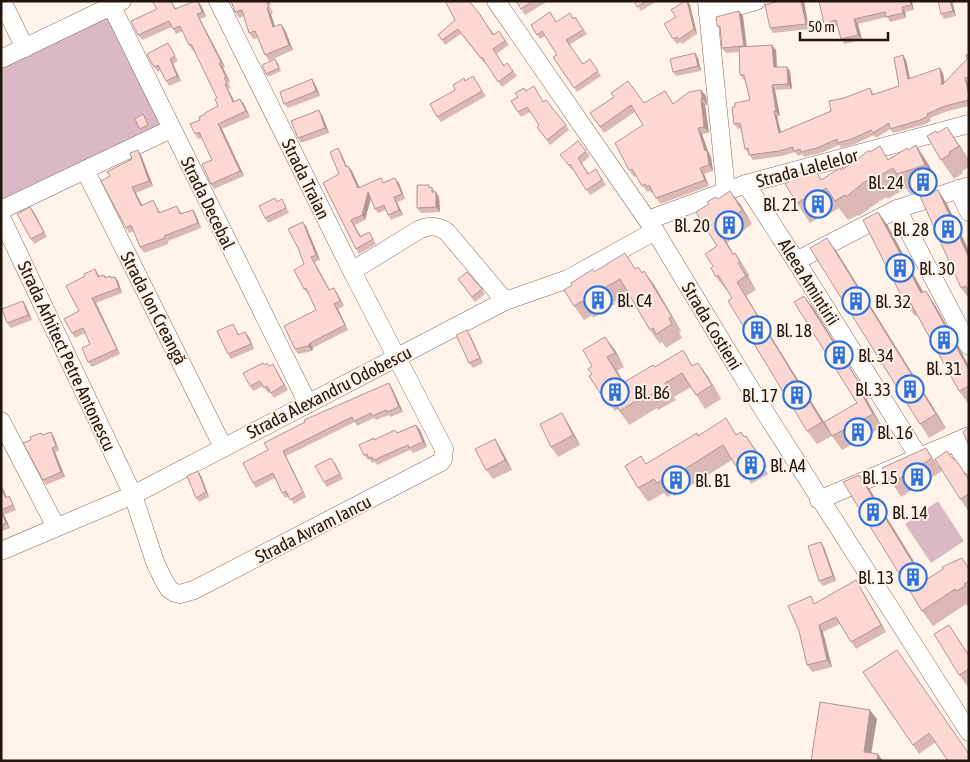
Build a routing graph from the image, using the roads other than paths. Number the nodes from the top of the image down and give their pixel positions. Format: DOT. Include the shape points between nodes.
graph roads {
  1 [pos="2,1"];
  2 [pos="218,1"];
  3 [pos="496,1"];
  4 [pos="756,1"];
  5 [pos="114,3"];
  6 [pos="708,8"];
  7 [pos="25,48"];
  8 [pos="1,59"];
  9 [pos="969,124"];
  10 [pos="172,129"];
  11 [pos="85,170"];
  12 [pos="746,184"];
  13 [pos="964,188"];
  14 [pos="726,191"];
  15 [pos="897,209"];
  16 [pos="1,210"];
  17 [pos="969,212"];
  18 [pos="1,217"];
  19 [pos="651,226"];
  20 [pos="796,261"];
  21 [pos="352,271"];
  22 [pos="505,301"];
  23 [pos="969,346"];
  24 [pos="396,357"];
  25 [pos="308,404"];
  26 [pos="1,421"];
  27 [pos="962,439"];
  28 [pos="223,447"];
  29 [pos="919,457"];
  30 [pos="969,465"];
  31 [pos="133,495"];
  32 [pos="819,500"];
  33 [pos="56,527"];
  34 [pos="1,551"];
  35 [pos="968,729"];
  1 -- 7 [label="street"];
  2 -- 21 [label="street, Strada Traian"];
  3 -- 19 [label="street, Strada Costieni"];
  4 -- 6 [label="street"];
  5 -- 7 [label="street"];
  5 -- 10 [label="street, Strada Decebal"];
  6 -- 14 [label="street"];
  7 -- 8 [label="street"];
  9 -- 12 [label="street, Strada Lalelelor"];
  10 -- 11 [label="street"];
  10 -- 25 [label="street, Strada Decebal"];
  11 -- 16 [label="street"];
  11 -- 28 [label="street, Strada Ion Creangă"];
  12 -- 14 [label="street, Strada Lalelelor"];
  12 -- 20 [label="street, Aleea Amintirii"];
  13 -- 15 [label="street"];
  13 -- 17 [label="street"];
  14 -- 19 [label="street, Strada Lalelelor"];
  15 -- 20 [label="street"];
  15 -- 23 [label="street"];
  18 -- 31 [label="street, Strada Arhitect Petre Antonescu"];
  19 -- 22 [label="street, Strada Alexandru Odobescu" via="568,279"];
  19 -- 32 [label="street, Strada Costieni"];
  20 -- 29 [label="street, Aleea Amintirii"];
  21 -- 22 [label="street" via="417,231 435,226 447,232"];
  21 -- 24 [label="street, Strada Traian"];
  22 -- 24 [label="street, Strada Alexandru Odobescu"];
  24 -- 25 [label="street, Strada Alexandru Odobescu"];
  24 -- 31 [label="street, Strada Avram Iancu" via="444,449 443,459 433,467 194,590 180,594 169,589 163,579"];
  25 -- 28 [label="street, Strada Alexandru Odobescu"];
  26 -- 33 [label="street"];
  27 -- 29 [label="street"];
  27 -- 30 [label="street"];
  28 -- 31 [label="street, Strada Alexandru Odobescu"];
  29 -- 32 [label="street"];
  31 -- 33 [label="street, Strada Alexandru Odobescu"];
  32 -- 35 [label="street, Strada Costieni"];
  33 -- 34 [label="street, Strada Alexandru Odobescu"];
}
